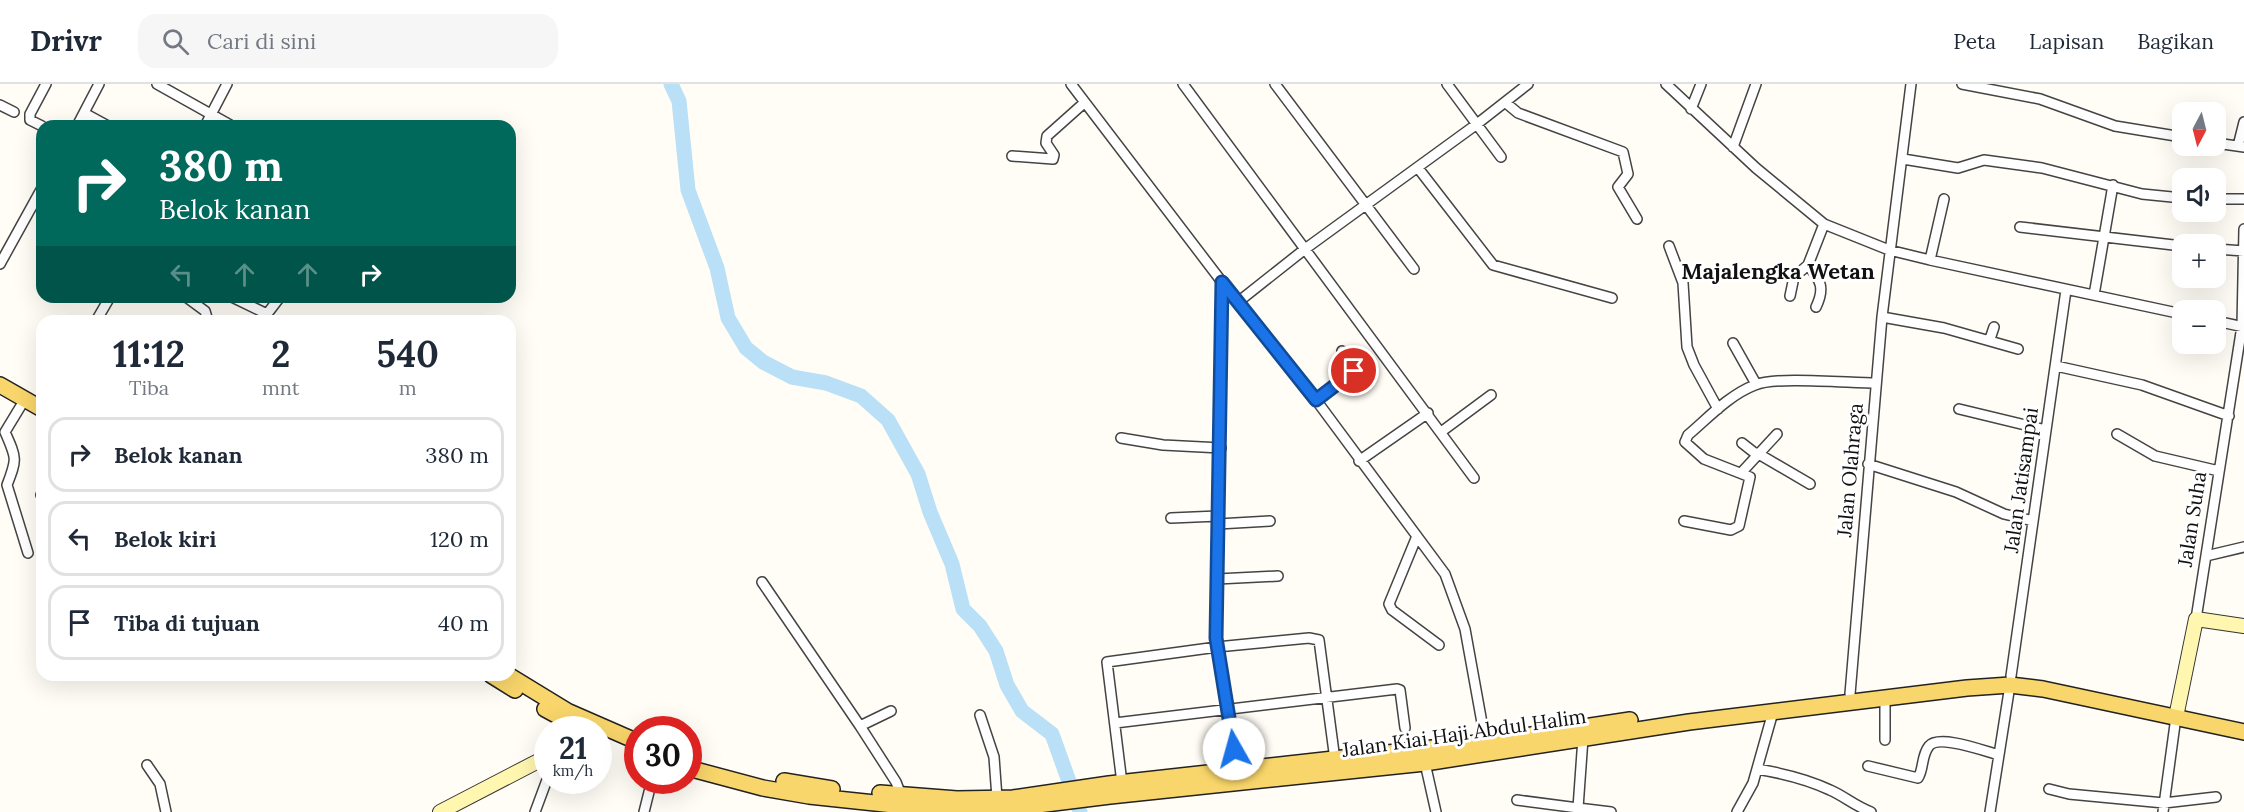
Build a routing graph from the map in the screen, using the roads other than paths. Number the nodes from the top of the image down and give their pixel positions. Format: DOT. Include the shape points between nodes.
graph roads {
  1 [pos="46,84"];
  2 [pos="99,84"];
  3 [pos="157,84"];
  4 [pos="227,84"];
  5 [pos="1071,84"];
  6 [pos="1182,84"];
  7 [pos="1275,84"];
  8 [pos="1447,84"];
  9 [pos="1528,84"];
  10 [pos="1666,84"];
  11 [pos="1701,84"];
  12 [pos="1756,84"];
  13 [pos="1911,84"];
  14 [pos="1962,84"];
  15 [pos="1084,103"];
  16 [pos="1506,103"];
  17 [pos="0,105"];
  18 [pos="1691,109"];
  19 [pos="14,112"];
  20 [pos="84,113"];
  21 [pos="211,116"];
  22 [pos="80,120"];
  23 [pos="97,120"];
  24 [pos="209,120"];
  25 [pos="219,120"];
  26 [pos="2244,122"];
  27 [pos="36,123"];
  28 [pos="1477,124"];
  29 [pos="2172,135"];
  30 [pos="2226,144"];
  31 [pos="1733,147"];
  32 [pos="2241,147"];
  33 [pos="1012,156"];
  34 [pos="1501,157"];
  35 [pos="1903,159"];
  36 [pos="1418,168"];
  37 [pos="2113,185"];
  38 [pos="2172,197"];
  39 [pos="36,199"];
  40 [pos="1944,199"];
  41 [pos="2226,199"];
  42 [pos="2244,199"];
  43 [pos="1365,206"];
  44 [pos="1636,219"];
  45 [pos="1824,224"];
  46 [pos="2020,227"];
  47 [pos="2244,229"];
  48 [pos="2103,236"];
  49 [pos="2172,245"];
  50 [pos="1669,246"];
  51 [pos="1305,249"];
  52 [pos="1889,250"];
  53 [pos="2226,250"];
  54 [pos="2243,251"];
  55 [pos="1930,260"];
  56 [pos="0,264"];
  57 [pos="1808,265"];
  58 [pos="1414,269"];
  59 [pos="1222,282"];
  60 [pos="2066,290"];
  61 [pos="2094,295"];
  62 [pos="1790,296"];
  63 [pos="1612,298"];
  64 [pos="1238,302"];
  65 [pos="194,303"];
  66 [pos="244,303"];
  67 [pos="275,303"];
  68 [pos="1816,307"];
  69 [pos="2172,312"];
  70 [pos="206,315"];
  71 [pos="1882,317"];
  72 [pos="2226,323"];
  73 [pos="2243,326"];
  74 [pos="1994,327"];
  75 [pos="1990,339"];
  76 [pos="1733,343"];
  77 [pos="2018,349"];
  78 [pos="1342,351"];
  79 [pos="2056,366"];
  80 [pos="0,376"];
  81 [pos="1876,383"];
  82 [pos="1756,384"];
  83 [pos="0,385"];
  84 [pos="1491,395"];
  85 [pos="36,397"];
  86 [pos="25,399"];
  87 [pos="1316,400"];
  88 [pos="36,405"];
  89 [pos="1718,409"];
  90 [pos="1959,409"];
  91 [pos="1428,413"];
  92 [pos="2229,416"];
  93 [pos="2046,430"];
  94 [pos="1441,432"];
  95 [pos="2,433"];
  96 [pos="1777,434"];
  97 [pos="2117,434"];
  98 [pos="1121,438"];
  99 [pos="1742,443"];
  100 [pos="1221,448"];
  101 [pos="11,450"];
  102 [pos="0,453"];
  103 [pos="1757,454"];
  104 [pos="1359,461"];
  105 [pos="1868,464"];
  106 [pos="2219,471"];
  107 [pos="1742,473"];
  108 [pos="1474,478"];
  109 [pos="1810,484"];
  110 [pos="1171,518"];
  111 [pos="1218,520"];
  112 [pos="1270,521"];
  113 [pos="1684,521"];
  114 [pos="2033,521"];
  115 [pos="1416,536"];
  116 [pos="2244,547"];
  117 [pos="28,553"];
  118 [pos="2206,553"];
  119 [pos="1278,576"];
  120 [pos="1217,579"];
  121 [pos="762,582"];
  122 [pos="2196,619"];
  123 [pos="2244,626"];
  124 [pos="1439,645"];
  125 [pos="1217,647"];
  126 [pos="2010,680"];
  127 [pos="501,681"];
  128 [pos="516,681"];
  129 [pos="1850,693"];
  130 [pos="1327,698"];
  131 [pos="1885,699"];
  132 [pos="1228,708"];
  133 [pos="891,711"];
  134 [pos="1773,712"];
  135 [pos="2177,713"];
  136 [pos="980,715"];
  137 [pos="558,716"];
  138 [pos="561,716"];
  139 [pos="1114,723"];
  140 [pos="2244,723"];
  141 [pos="860,726"];
  142 [pos="1405,728"];
  143 [pos="2244,732"];
  144 [pos="1583,738"];
  145 [pos="1885,740"];
  146 [pos="1487,747"];
  147 [pos="1999,755"];
  148 [pos="1335,760"];
  149 [pos="534,762"];
  150 [pos="702,762"];
  151 [pos="1425,763"];
  152 [pos="147,765"];
  153 [pos="1868,766"];
  154 [pos="1236,769"];
  155 [pos="1757,769"];
  156 [pos="702,772"];
  157 [pos="1114,787"];
  158 [pos="2049,789"];
  159 [pos="542,794"];
  160 [pos="648,794"];
  161 [pos="901,795"];
  162 [pos="2216,797"];
  163 [pos="997,798"];
  164 [pos="1046,799"];
  165 [pos="1517,800"];
  166 [pos="2164,807"];
  167 [pos="1578,810"];
  168 [pos="166,812"];
  169 [pos="440,812"];
  170 [pos="535,812"];
  171 [pos="644,812"];
  172 [pos="1436,812"];
  173 [pos="1611,812"];
  174 [pos="1737,812"];
  175 [pos="1871,812"];
  176 [pos="1990,812"];
  1 -- 27 [label="street" via="30,114 30,120"];
  2 -- 20 [label="street"];
  3 -- 21 [label="street"];
  4 -- 21 [label="street"];
  5 -- 15 [label="street"];
  6 -- 51 [label="street"];
  7 -- 43 [label="street"];
  8 -- 28 [label="street"];
  9 -- 16 [label="street"];
  10 -- 18 [label="street"];
  11 -- 18 [label="street"];
  12 -- 31 [label="street"];
  13 -- 35 [label="street, Jalan Olahraga"];
  14 -- 29 [label="street" via="2040,99 2115,126"];
  15 -- 33 [label="street" via="1047,136 1053,159"];
  15 -- 59 [label="street"];
  16 -- 28 [label="street"];
  16 -- 44 [label="street" via="1518,112 1623,152 1628,174 1618,187"];
  17 -- 19 [label="street"];
  18 -- 31 [label="street"];
  20 -- 22 [label="street"];
  20 -- 23 [label="street"];
  21 -- 24 [label="street"];
  21 -- 25 [label="street"];
  26 -- 32 [label="street"];
  28 -- 34 [label="street"];
  28 -- 36 [label="street"];
  30 -- 32 [label="street"];
  31 -- 45 [label="street"];
  35 -- 37 [label="street" via="1958,168 1984,160 2032,166"];
  35 -- 52 [label="street, Jalan Olahraga"];
  36 -- 43 [label="street"];
  36 -- 63 [label="street" via="1493,265"];
  37 -- 38 [label="street" via="2142,194"];
  37 -- 48 [label="street"];
  39 -- 56 [label="street"];
  40 -- 55 [label="street"];
  41 -- 42 [label="street"];
  43 -- 51 [label="street"];
  43 -- 58 [label="street"];
  45 -- 52 [label="street"];
  45 -- 57 [label="street"];
  46 -- 48 [label="street"];
  47 -- 54 [label="street, Jalan Suha"];
  48 -- 49 [label="street"];
  48 -- 61 [label="street"];
  50 -- 89 [label="street" via="1683,282 1688,347"];
  51 -- 64 [label="street"];
  51 -- 91 [label="street"];
  52 -- 55 [label="street"];
  52 -- 71 [label="street, Jalan Olahraga"];
  53 -- 54 [label="street"];
  54 -- 73 [label="street, Jalan Suha"];
  55 -- 60 [label="street"];
  57 -- 62 [label="street" via="1794,278"];
  57 -- 68 [label="street" via="1822,286"];
  59 -- 64 [label="street"];
  59 -- 100 [label="street"];
  60 -- 61 [label="street"];
  60 -- 79 [label="street, Jalan Jatisampai"];
  61 -- 69 [label="street"];
  64 -- 87 [label="street"];
  65 -- 70 [label="street"];
  66 -- 67 [label="street" via="267,314"];
  71 -- 75 [label="street"];
  71 -- 81 [label="street, Jalan Olahraga"];
  72 -- 73 [label="street"];
  73 -- 92 [label="street, Jalan Suha"];
  74 -- 75 [label="street"];
  75 -- 77 [label="street"];
  76 -- 82 [label="street"];
  78 -- 87 [label="street" via="1354,371"];
  79 -- 92 [label="street" via="2142,384"];
  79 -- 93 [label="street, Jalan Jatisampai"];
  80 -- 85 [label="main road"];
  81 -- 82 [label="street"];
  81 -- 105 [label="street, Jalan Olahraga"];
  82 -- 89 [label="street"];
  83 -- 86 [label="main road"];
  84 -- 94 [label="street"];
  86 -- 88 [label="main road"];
  86 -- 95 [label="street"];
  87 -- 104 [label="street"];
  89 -- 107 [label="street" via="1685,442 1704,459"];
  90 -- 93 [label="street"];
  91 -- 94 [label="street"];
  91 -- 104 [label="street"];
  92 -- 106 [label="street, Jalan Suha"];
  93 -- 114 [label="street, Jalan Jatisampai"];
  94 -- 108 [label="street"];
  95 -- 101 [label="street"];
  96 -- 103 [label="street"];
  97 -- 106 [label="street" via="2155,456"];
  98 -- 100 [label="street"];
  99 -- 103 [label="street"];
  100 -- 111 [label="street"];
  101 -- 102 [label="street"];
  101 -- 117 [label="street" via="16,460 7,485"];
  103 -- 107 [label="street"];
  103 -- 109 [label="street"];
  104 -- 115 [label="street"];
  105 -- 114 [label="street"];
  105 -- 129 [label="street, Jalan Olahraga"];
  106 -- 118 [label="street, Jalan Suha"];
  107 -- 113 [label="street" via="1750,479 1736,530"];
  110 -- 111 [label="street"];
  111 -- 112 [label="street"];
  111 -- 120 [label="street"];
  114 -- 126 [label="street, Jalan Jatisampai"];
  115 -- 124 [label="street" via="1389,604"];
  115 -- 146 [label="street" via="1444,574 1457,602"];
  116 -- 118 [label="street"];
  118 -- 122 [label="street, Jalan Suha"];
  119 -- 120 [label="street"];
  120 -- 125 [label="street"];
  121 -- 141 [label="street"];
  122 -- 123 [label="main road"];
  122 -- 135 [label="main road, Jalan Suha"];
  125 -- 130 [label="street" via="1315,638 1321,643"];
  125 -- 132 [label="street"];
  125 -- 139 [label="street" via="1108,662"];
  126 -- 129 [label="main road, Jalan Kiai Haji Abdul Halim"];
  126 -- 131 [label="main road, Jalan Kiai Haji Abdul Halim"];
  126 -- 135 [label="main road, Jalan Kiai Haji Abdul Halim"];
  126 -- 147 [label="street, Jalan Jatisampai"];
  127 -- 137 [label="main road"];
  128 -- 138 [label="main road"];
  129 -- 146 [label="main road, Jalan Kiai Haji Abdul Halim" via="1606,723"];
  130 -- 132 [label="street"];
  130 -- 142 [label="street" via="1400,690"];
  130 -- 148 [label="street"];
  131 -- 134 [label="main road, Jalan Kiai Haji Abdul Halim"];
  131 -- 145 [label="street"];
  132 -- 139 [label="street"];
  132 -- 154 [label="street"];
  133 -- 141 [label="street"];
  134 -- 144 [label="main road, Jalan Kiai Haji Abdul Halim"];
  134 -- 155 [label="street"];
  135 -- 140 [label="main road, Jalan Kiai Haji Abdul Halim"];
  135 -- 143 [label="main road, Jalan Kiai Haji Abdul Halim"];
  135 -- 166 [label="street"];
  136 -- 163 [label="street" via="994,757"];
  139 -- 157 [label="street"];
  141 -- 161 [label="street" via="897,782"];
  144 -- 146 [label="main road, Jalan Kiai Haji Abdul Halim"];
  144 -- 167 [label="street"];
  146 -- 148 [label="main road, Jalan Kiai Haji Abdul Halim"];
  146 -- 151 [label="main road, Jalan Kiai Haji Abdul Halim"];
  147 -- 153 [label="street" via="1945,741 1930,744 1918,778"];
  147 -- 176 [label="street, Jalan Jatisampai"];
  148 -- 154 [label="main road, Jalan Kiai Haji Abdul Halim"];
  149 -- 169 [label="main road"];
  150 -- 161 [label="main road, Jalan Kiai Haji Abdul Halim" via="763,778"];
  151 -- 157 [label="main road, Jalan Kiai Haji Abdul Halim"];
  151 -- 172 [label="street"];
  152 -- 168 [label="street" via="160,784"];
  154 -- 157 [label="main road, Jalan Kiai Haji Abdul Halim"];
  155 -- 174 [label="street" via="1747,798"];
  155 -- 175 [label="street" via="1828,789"];
  156 -- 164 [label="main road, Jalan Kiai Haji Abdul Halim" via="809,796 912,807 967,809"];
  157 -- 164 [label="main road, Jalan Kiai Haji Abdul Halim"];
  158 -- 166 [label="street"];
  159 -- 170 [label="street"];
  160 -- 171 [label="street"];
  161 -- 163 [label="main road, Jalan Kiai Haji Abdul Halim"];
  162 -- 166 [label="street"];
  163 -- 164 [label="main road, Jalan Kiai Haji Abdul Halim"];
  165 -- 167 [label="street"];
  167 -- 173 [label="street"];
}
